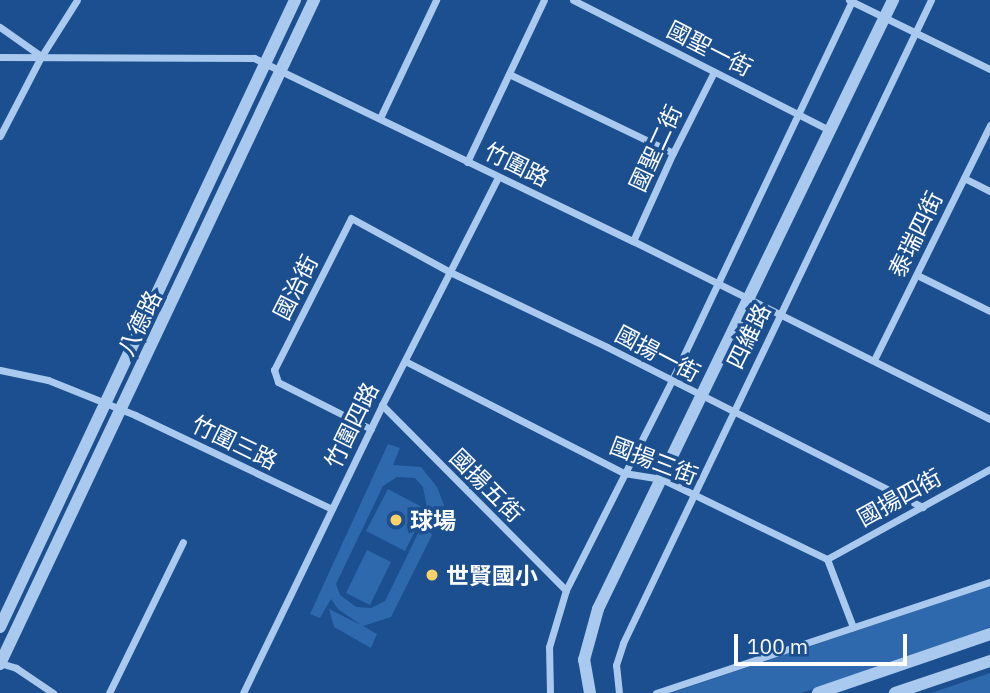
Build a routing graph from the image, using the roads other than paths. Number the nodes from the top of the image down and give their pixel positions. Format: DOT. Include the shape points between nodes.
graph roads {
  1 [pos="77,0"];
  2 [pos="296,0"];
  3 [pos="314,0"];
  4 [pos="436,0"];
  5 [pos="544,0"];
  6 [pos="573,0"];
  7 [pos="893,0"];
  8 [pos="931,0"];
  9 [pos="851,1"];
  10 [pos="884,18"];
  11 [pos="0,27"];
  12 [pos="915,34"];
  13 [pos="0,57"];
  14 [pos="41,57"];
  15 [pos="265,64"];
  16 [pos="990,69"];
  17 [pos="281,70"];
  18 [pos="714,72"];
  19 [pos="509,74"];
  20 [pos="800,116"];
  21 [pos="380,118"];
  22 [pos="990,125"];
  23 [pos="829,130"];
  24 [pos="0,136"];
  25 [pos="673,153"];
  26 [pos="467,162"];
  27 [pos="498,177"];
  28 [pos="964,178"];
  29 [pos="990,191"];
  30 [pos="634,241"];
  31 [pos="450,272"];
  32 [pos="917,275"];
  33 [pos="718,283"];
  34 [pos="749,299"];
  35 [pos="990,311"];
  36 [pos="782,314"];
  37 [pos="874,360"];
  38 [pos="404,361"];
  39 [pos="0,370"];
  40 [pos="671,382"];
  41 [pos="702,397"];
  42 [pos="106,405"];
  43 [pos="382,405"];
  44 [pos="120,409"];
  45 [pos="733,413"];
  46 [pos="990,419"];
  47 [pos="371,429"];
  48 [pos="990,469"];
  49 [pos="624,473"];
  50 [pos="662,479"];
  51 [pos="695,496"];
  52 [pos="923,507"];
  53 [pos="332,509"];
  54 [pos="183,542"];
  55 [pos="827,559"];
  56 [pos="990,582"];
  57 [pos="566,590"];
  58 [pos="1,622"];
  59 [pos="853,627"];
  60 [pos="16,632"];
  61 [pos="990,634"];
  62 [pos="990,661"];
  63 [pos="0,663"];
  64 [pos="53,693"];
  65 [pos="109,693"];
  66 [pos="243,693"];
  67 [pos="550,693"];
  68 [pos="590,693"];
  69 [pos="619,693"];
  70 [pos="656,693"];
  71 [pos="818,693"];
  72 [pos="895,693"];
  1 -- 14 [label="street"];
  2 -- 15 [label="street, 八德路"];
  3 -- 17 [label="street, 八德路"];
  4 -- 21 [label="street"];
  5 -- 19 [label="street"];
  6 -- 18 [label="street, 國聖一街"];
  7 -- 10 [label="street, 四維路"];
  8 -- 12 [label="street, 四維路"];
  9 -- 10 [label="street"];
  9 -- 20 [label="street"];
  10 -- 12 [label="street"];
  10 -- 23 [label="street, 四維路"];
  11 -- 14 [label="street"];
  12 -- 16 [label="street"];
  12 -- 36 [label="street, 四維路"];
  13 -- 14 [label="street, 竹圍路"];
  14 -- 15 [label="street, 竹圍路" via="244,57"];
  14 -- 24 [label="street"];
  15 -- 17 [label="street, 竹圍路"];
  15 -- 42 [label="street, 八德路"];
  17 -- 21 [label="street, 竹圍路"];
  17 -- 44 [label="street, 八德路"];
  18 -- 20 [label="street, 國聖一街"];
  18 -- 25 [label="street, 國聖二街"];
  19 -- 25 [label="street"];
  19 -- 26 [label="street"];
  20 -- 23 [label="street, 國聖一街"];
  20 -- 33 [label="street"];
  21 -- 26 [label="street, 竹圍路"];
  22 -- 28 [label="street, 泰瑞四街"];
  23 -- 34 [label="street, 四維路"];
  25 -- 30 [label="street, 國聖二街"];
  26 -- 27 [label="street, 竹圍路"];
  27 -- 30 [label="street, 竹圍路"];
  27 -- 31 [label="street, 竹圍四路"];
  28 -- 29 [label="street"];
  28 -- 32 [label="street, 泰瑞四街"];
  30 -- 33 [label="street, 竹圍路"];
  31 -- 38 [label="street, 竹圍四路"];
  31 -- 40 [label="street, 國揚一街"];
  31 -- 47 [label="street, 國治街" via="351,218 274,370 278,382"];
  32 -- 35 [label="street"];
  32 -- 37 [label="street, 泰瑞四街"];
  33 -- 34 [label="street, 竹圍路"];
  33 -- 40 [label="street"];
  34 -- 36 [label="street, 竹圍路"];
  34 -- 41 [label="street, 四維路"];
  36 -- 37 [label="street, 竹圍路"];
  36 -- 45 [label="street, 四維路"];
  37 -- 46 [label="street, 竹圍路"];
  38 -- 43 [label="street, 竹圍四路"];
  38 -- 49 [label="street, 國揚三街"];
  39 -- 42 [label="street, 竹圍三路" via="48,380"];
  40 -- 41 [label="street, 國揚一街"];
  40 -- 49 [label="street"];
  41 -- 45 [label="street, 國揚一街"];
  41 -- 50 [label="street, 四維路"];
  42 -- 44 [label="street, 竹圍三路"];
  42 -- 58 [label="street, 八德路"];
  43 -- 47 [label="street, 竹圍四路"];
  43 -- 57 [label="street, 國揚五街"];
  44 -- 53 [label="street, 竹圍三路"];
  44 -- 60 [label="street, 八德路"];
  45 -- 51 [label="street, 四維路"];
  45 -- 52 [label="street, 國揚一街"];
  47 -- 53 [label="street, 竹圍四路"];
  48 -- 52 [label="street, 國揚四街"];
  49 -- 50 [label="street, 國揚三街"];
  49 -- 57 [label="street"];
  50 -- 51 [label="street, 國揚三街"];
  50 -- 68 [label="street, 四維路" via="598,609 584,660"];
  51 -- 55 [label="street, 國揚三街"];
  51 -- 69 [label="street, 四維路" via="623,643 617,665"];
  52 -- 55 [label="street, 國揚四街"];
  53 -- 66 [label="street, 竹圍四路"];
  54 -- 65 [label="street"];
  55 -- 59 [label="street"];
  56 -- 59 [label="street"];
  57 -- 67 [label="street" via="549,647"];
  58 -- 60 [label="street"];
  59 -- 70 [label="street"];
  60 -- 63 [label="street, 八德路"];
  61 -- 71 [label="street"];
  62 -- 72 [label="street"];
  63 -- 64 [label="street" via="16,668"];
}
